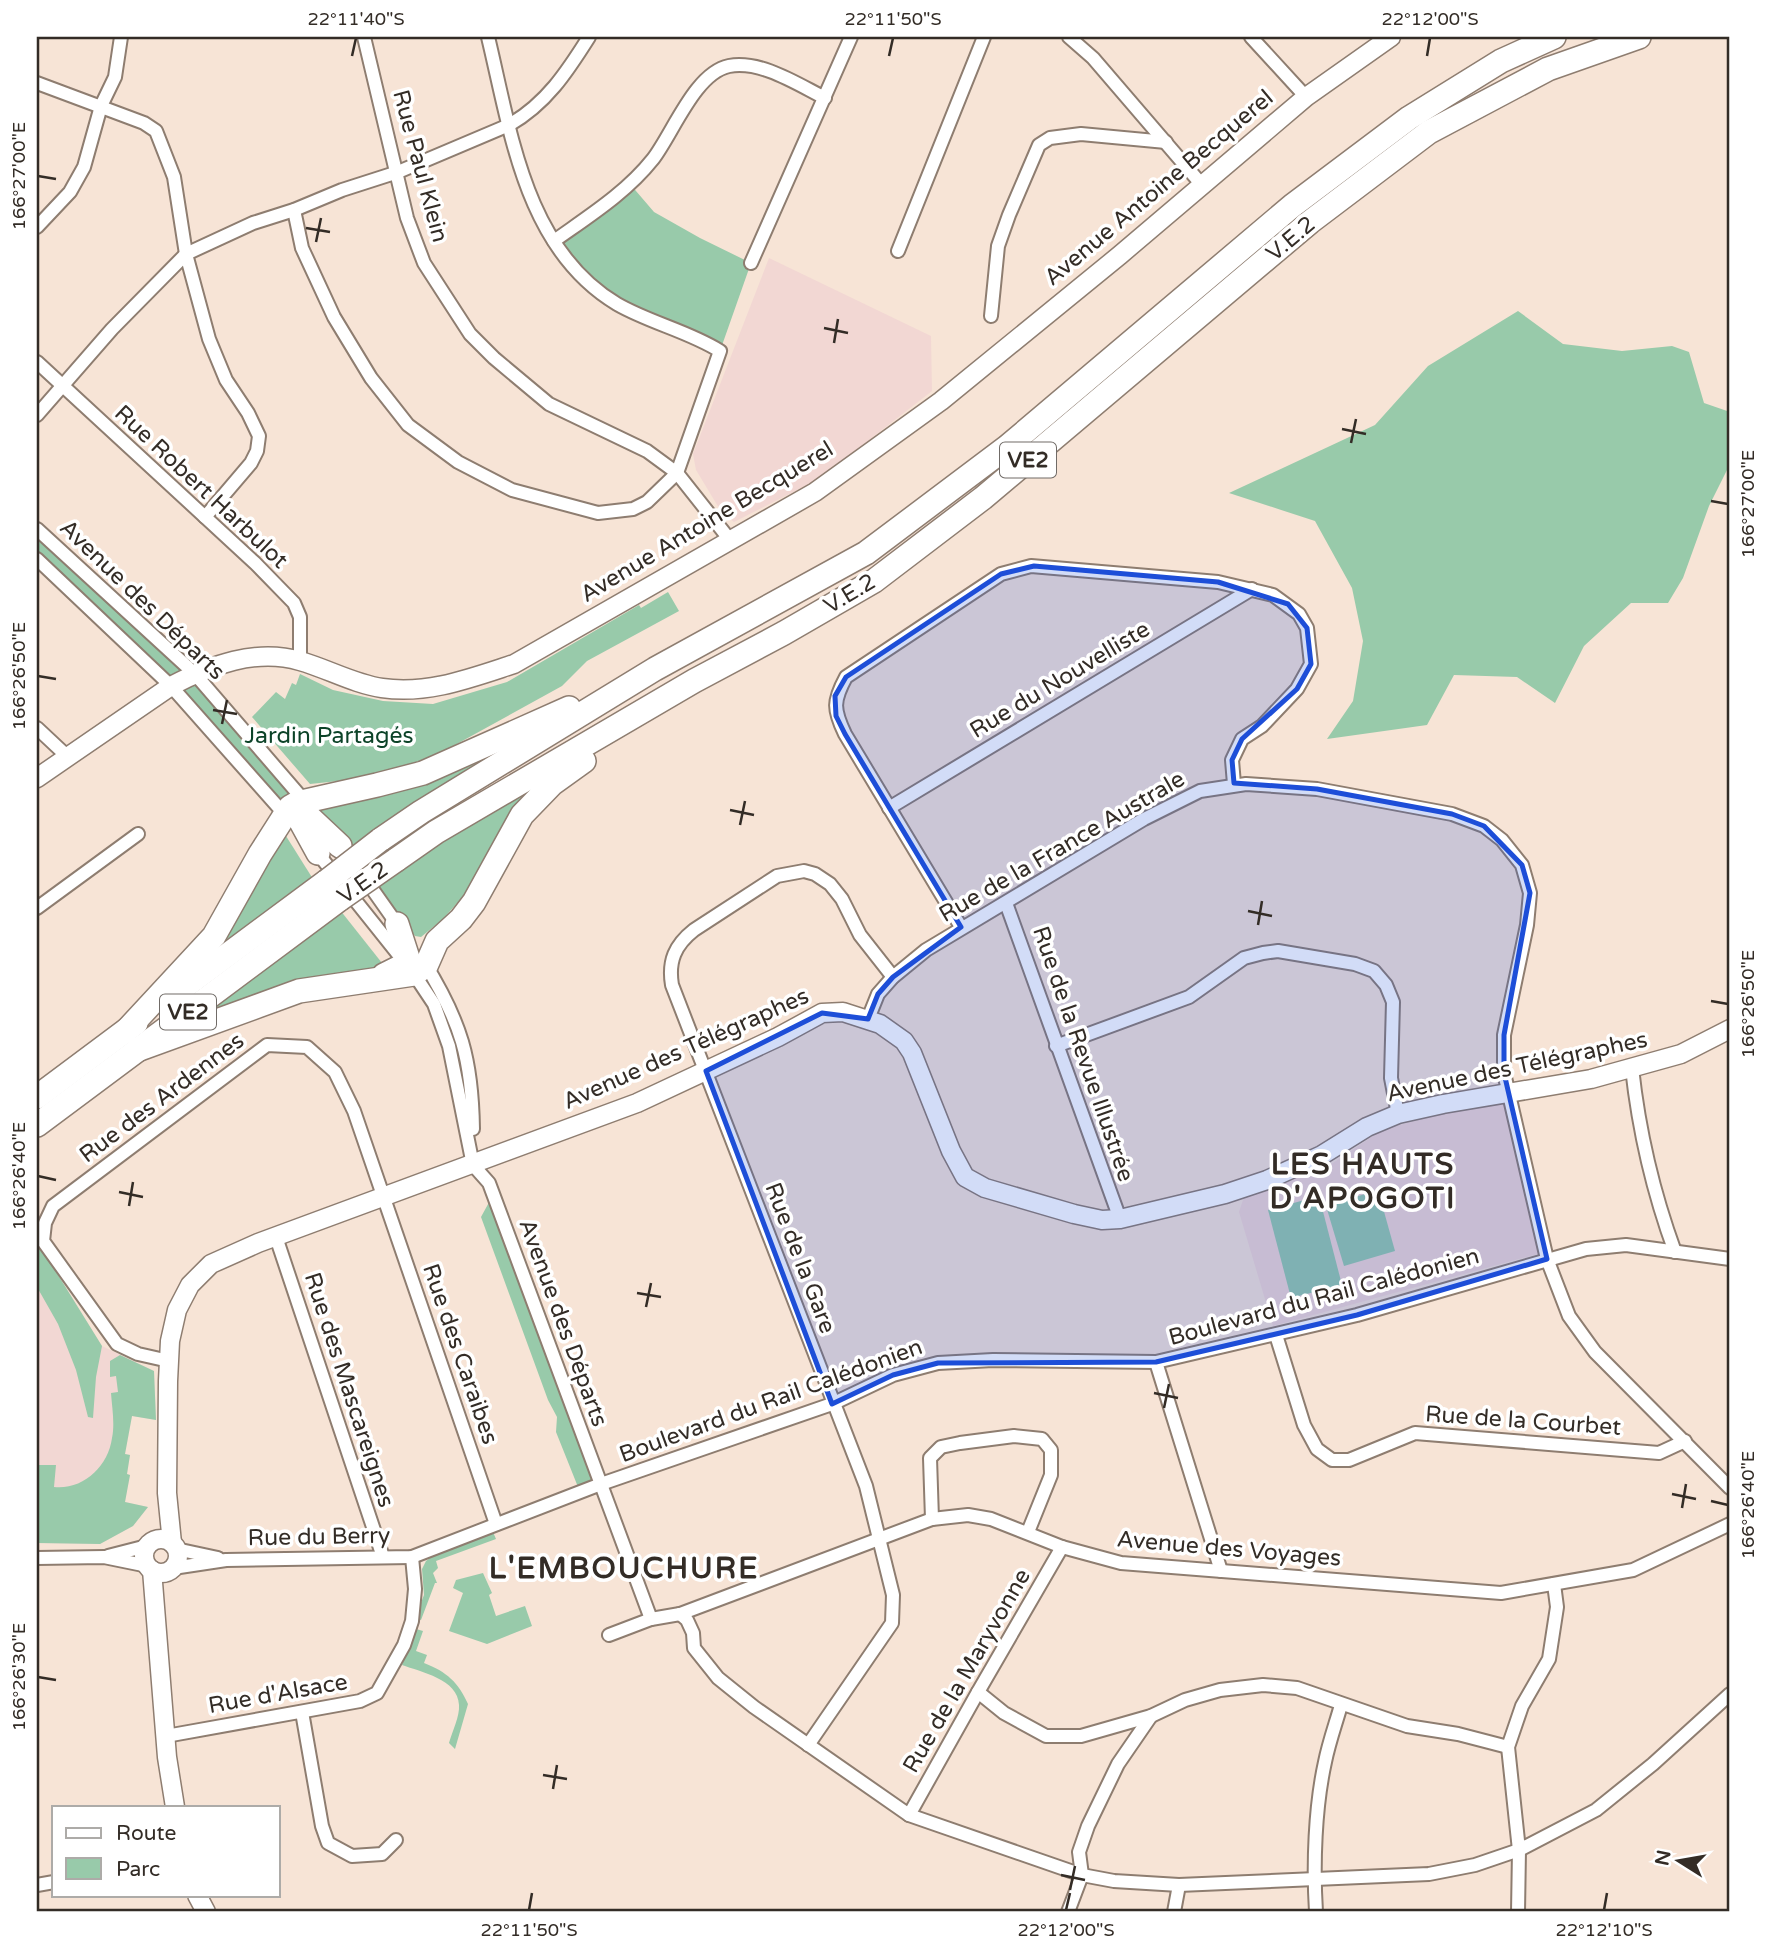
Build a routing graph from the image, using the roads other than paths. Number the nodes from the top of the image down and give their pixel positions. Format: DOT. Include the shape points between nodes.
graph roads {
  1 [pos="121,37"];
  2 [pos="364,37"];
  3 [pos="488,37"];
  4 [pos="589,37"];
  5 [pos="852,37"];
  6 [pos="984,37"];
  7 [pos="1069,37"];
  8 [pos="1251,37"];
  9 [pos="1391,37"];
  10 [pos="1554,37"];
  11 [pos="1639,37"];
  12 [pos="37,83"];
  13 [pos="825,97"];
  14 [pos="1306,97"];
  15 [pos="101,106"];
  16 [pos="509,125"];
  17 [pos="1166,142"];
  18 [pos="398,172"];
  19 [pos="1202,185"];
  20 [pos="294,210"];
  21 [pos="37,227"];
  22 [pos="554,241"];
  23 [pos="898,251"];
  24 [pos="186,254"];
  25 [pos="751,263"];
  26 [pos="991,316"];
  27 [pos="37,362"];
  28 [pos="63,386"];
  29 [pos="37,415"];
  30 [pos="677,472"];
  31 [pos="205,517"];
  32 [pos="37,529"];
  33 [pos="730,540"];
  34 [pos="37,559"];
  35 [pos="1252,589"];
  36 [pos="300,661"];
  37 [pos="655,669"];
  38 [pos="195,674"];
  39 [pos="694,681"];
  40 [pos="171,686"];
  41 [pos="37,728"];
  42 [pos="69,758"];
  43 [pos="37,778"];
  44 [pos="1234,785"];
  45 [pos="890,808"];
  46 [pos="296,810"];
  47 [pos="138,834"];
  48 [pos="340,846"];
  49 [pos="318,853"];
  50 [pos="334,890"];
  51 [pos="1006,903"];
  52 [pos="37,908"];
  53 [pos="961,928"];
  54 [pos="391,931"];
  55 [pos="414,962"];
  56 [pos="893,976"];
  57 [pos="868,1019"];
  58 [pos="1730,1029"];
  59 [pos="131,1041"];
  60 [pos="1056,1046"];
  61 [pos="1632,1068"];
  62 [pos="706,1071"];
  63 [pos="1508,1093"];
  64 [pos="37,1097"];
  65 [pos="1398,1114"];
  66 [pos="37,1125"];
  67 [pos="473,1164"];
  68 [pos="384,1198"];
  69 [pos="1120,1219"];
  70 [pos="276,1237"];
  71 [pos="1675,1252"];
  72 [pos="1547,1259"];
  73 [pos="1730,1259"];
  74 [pos="1276,1335"];
  75 [pos="169,1360"];
  76 [pos="1156,1362"];
  77 [pos="832,1404"];
  78 [pos="1685,1441"];
  79 [pos="601,1484"];
  80 [pos="1730,1488"];
  81 [pos="932,1519"];
  82 [pos="496,1524"];
  83 [pos="1730,1524"];
  84 [pos="1028,1532"];
  85 [pos="880,1539"];
  86 [pos="163,1545"];
  87 [pos="1062,1547"];
  88 [pos="104,1557"];
  89 [pos="383,1557"];
  90 [pos="412,1557"];
  91 [pos="37,1558"];
  92 [pos="226,1560"];
  93 [pos="160,1568"];
  94 [pos="1221,1571"];
  95 [pos="1554,1584"];
  96 [pos="680,1614"];
  97 [pos="651,1619"];
  98 [pos="609,1635"];
  99 [pos="978,1692"];
  100 [pos="1730,1694"];
  101 [pos="1342,1704"];
  102 [pos="302,1712"];
  103 [pos="1151,1716"];
  104 [pos="166,1735"];
  105 [pos="808,1745"];
  106 [pos="1507,1747"];
  107 [pos="175,1806"];
  108 [pos="909,1815"];
  109 [pos="396,1840"];
  110 [pos="1519,1850"];
  111 [pos="1082,1875"];
  112 [pos="1314,1879"];
  113 [pos="1179,1885"];
  114 [pos="198,1896"];
  115 [pos="206,1912"];
  116 [pos="1068,1912"];
  117 [pos="1174,1912"];
  118 [pos="1316,1912"];
  119 [pos="1518,1912"];
  1 -- 15 [label="street" via="115,77"];
  2 -- 18 [label="street, Rue Paul Klein"];
  3 -- 16 [label="street"];
  4 -- 16 [label="street" via="561,81 524,117"];
  5 -- 13 [label="street"];
  6 -- 23 [label="street"];
  7 -- 17 [label="street"];
  8 -- 14 [label="street"];
  9 -- 14 [label="street, Avenue Antoine Becquerel"];
  10 -- 37 [label="highway, V.E.2 / VE2" via="1501,61 1409,118 1302,198 1007,447 866,553"];
  11 -- 39 [label="highway, V.E.2 / VE2" via="1548,69 1429,132 1310,222 983,498 874,581"];
  12 -- 15 [label="street"];
  13 -- 22 [label="street" via="758,68 744,65 717,70 703,81 653,159 630,184"];
  13 -- 25 [label="street"];
  14 -- 19 [label="street, Avenue Antoine Becquerel"];
  15 -- 21 [label="street" via="83,167 70,192"];
  15 -- 24 [label="street" via="156,131 174,177"];
  16 -- 18 [label="street"];
  16 -- 22 [label="street" via="526,186"];
  17 -- 19 [label="street"];
  17 -- 26 [label="street" via="1081,134 1050,138 1039,145 998,246"];
  18 -- 20 [label="street"];
  18 -- 30 [label="street, Rue Paul Klein" via="407,218 424,263 470,334 549,404 647,451"];
  19 -- 33 [label="street, Avenue Antoine Becquerel" via="941,401 815,492"];
  20 -- 24 [label="street"];
  20 -- 30 [label="street" via="302,247 334,317 371,378 408,425 458,462 512,490 598,513 633,509 647,502"];
  22 -- 30 [label="street" via="582,276 617,304 720,351"];
  24 -- 28 [label="street"];
  24 -- 31 [label="street" via="209,339 226,380 259,436 251,463"];
  27 -- 28 [label="street, Rue Robert Harbulot"];
  28 -- 29 [label="street"];
  28 -- 31 [label="street, Rue Robert Harbulot"];
  30 -- 33 [label="street, Rue Paul Klein"];
  31 -- 36 [label="street, Rue Robert Harbulot" via="294,603 299,617"];
  32 -- 38 [label="street, Avenue des Départs"];
  33 -- 36 [label="street, Avenue Antoine Becquerel" via="514,664 461,680 420,690 381,688"];
  34 -- 40 [label="street, Avenue des Départs"];
  35 -- 44 [label="street" via="1273,595 1298,614 1307,628 1311,664 1297,689 1262,726 1242,739 1232,760"];
  35 -- 45 [label="street, Rue du Nouvelliste"];
  35 -- 45 [label="street" via="1031,566 1002,574 846,677 835,696 836,716"];
  36 -- 38 [label="street, Avenue Antoine Becquerel" via="236,659"];
  37 -- 46 [label="highway" via="423,772"];
  37 -- 50 [label="highway, V.E.2 / VE2, bridge" via="380,840"];
  38 -- 40 [label="street, Avenue Antoine Becquerel"];
  38 -- 46 [label="street, Avenue des Départs"];
  39 -- 50 [label="highway, V.E.2 / VE2, bridge" via="396,860"];
  39 -- 55 [label="highway" via="552,784 522,815 461,919"];
  40 -- 42 [label="street, Avenue Antoine Becquerel"];
  40 -- 46 [label="street, Avenue des Départs"];
  41 -- 42 [label="street"];
  42 -- 43 [label="street, Avenue Antoine Becquerel"];
  44 -- 51 [label="street, Rue de la France Australe" via="1200,791 1160,811"];
  44 -- 63 [label="street, Rue de la France Australe" via="1317,789 1452,814 1484,826 1503,840 1522,865 1530,893 1504,1035"];
  45 -- 53 [label="street"];
  46 -- 48 [label="highway" via="315,821"];
  46 -- 49 [label="highway"];
  46 -- 59 [label="highway" via="260,854 214,936"];
  47 -- 52 [label="street"];
  48 -- 54 [label="street"];
  49 -- 54 [label="street"];
  50 -- 59 [label="highway, V.E.2 / VE2"];
  51 -- 53 [label="street, Rue de la France Australe"];
  51 -- 60 [label="street, Rue de la Revue Illustrée"];
  53 -- 56 [label="street, Rue de la France Australe"];
  54 -- 55 [label="highway"];
  55 -- 59 [label="highway" via="390,979 299,991"];
  55 -- 67 [label="street, Avenue des Départs" via="449,1046"];
  56 -- 57 [label="street, Rue de la France Australe" via="877,994"];
  56 -- 62 [label="street, Rue de la Gare" via="860,935 830,884 804,871 777,876 682,939 671,961 672,985"];
  57 -- 62 [label="street, Avenue des Télégraphes" via="844,1012 822,1013"];
  57 -- 69 [label="street, Avenue des Télégraphes" via="892,1031 912,1053 965,1177 985,1188 1074,1214"];
  58 -- 61 [label="street, Avenue des Télégraphes" via="1681,1054"];
  59 -- 64 [label="highway, V.E.2 / VE2"];
  59 -- 66 [label="highway, V.E.2 / VE2"];
  60 -- 65 [label="street" via="1189,997 1244,958 1278,951 1355,964 1374,971 1393,1002 1391,1078"];
  60 -- 69 [label="street, Rue de la Revue Illustrée"];
  61 -- 63 [label="street, Avenue des Télégraphes"];
  61 -- 71 [label="street" via="1643,1143"];
  62 -- 67 [label="street, Avenue des Télégraphes" via="637,1103"];
  62 -- 77 [label="street, Rue de la Gare"];
  63 -- 65 [label="street, Avenue des Télégraphes"];
  63 -- 72 [label="street, Rue de la France Australe"];
  65 -- 69 [label="street, Avenue des Télégraphes" via="1267,1180"];
  67 -- 68 [label="street, Avenue des Télégraphes"];
  67 -- 79 [label="street, Avenue des Départs" via="489,1183"];
  68 -- 70 [label="street, Avenue des Télégraphes"];
  68 -- 75 [label="street, Rue des Ardennes" via="354,1111 335,1072 307,1047 267,1045 53,1206 43,1241 117,1344"];
  68 -- 82 [label="street, Rue des Caraibes"];
  70 -- 75 [label="street, Avenue des Télégraphes" via="211,1264 190,1285 177,1310"];
  70 -- 89 [label="street, Rue des Mascareignes"];
  71 -- 72 [label="street, Boulevard du Rail Calédonien" via="1626,1245"];
  71 -- 73 [label="street, Boulevard du Rail Calédonien"];
  72 -- 74 [label="street, Boulevard du Rail Calédonien"];
  72 -- 78 [label="street, Rue de la France Australe" via="1569,1316 1595,1352"];
  74 -- 76 [label="street, Boulevard du Rail Calédonien"];
  74 -- 78 [label="street, Rue de la Courbet" via="1304,1425 1317,1449 1332,1460 1349,1460 1415,1433 1659,1453"];
  75 -- 86 [label="street, Avenue des Télégraphes"];
  76 -- 77 [label="street, Boulevard du Rail Calédonien" via="938,1363 893,1375"];
  76 -- 94 [label="street"];
  77 -- 79 [label="street, Boulevard du Rail Calédonien"];
  77 -- 85 [label="street, Rue de la Gare" via="866,1486"];
  78 -- 80 [label="street, Rue de la France Australe"];
  79 -- 82 [label="street, Boulevard du Rail Calédonien"];
  79 -- 97 [label="street, Avenue des Départs"];
  81 -- 84 [label="street, Avenue des Voyages" via="968,1515"];
  81 -- 84 [label="street" via="930,1458 941,1447 1014,1436 1042,1439 1051,1450 1051,1475"];
  81 -- 85 [label="street, Avenue des Voyages"];
  82 -- 90 [label="street, Boulevard du Rail Calédonien"];
  83 -- 95 [label="street, Avenue des Voyages" via="1633,1570"];
  84 -- 87 [label="street, Avenue des Voyages"];
  85 -- 96 [label="street, Avenue des Voyages"];
  85 -- 105 [label="street, Rue de la Gare" via="893,1595 892,1623"];
  86 -- 88 [label="street"];
  86 -- 92 [label="street, Rue du Berry"];
  86 -- 93 [label="street" via="177,1559"];
  86 -- 93 [label="street" via="145,1554"];
  87 -- 94 [label="street, Avenue des Voyages" via="1121,1563"];
  87 -- 99 [label="street, Rue de la Maryvonne"];
  88 -- 91 [label="street"];
  88 -- 93 [label="street"];
  89 -- 90 [label="street, Rue du Berry"];
  89 -- 92 [label="street, Rue du Berry"];
  90 -- 102 [label="street, Rue d'Alsace" via="412,1621 377,1693 360,1702"];
  92 -- 93 [label="street, Rue du Berry"];
  93 -- 104 [label="street" via="156,1640"];
  94 -- 95 [label="street, Avenue des Voyages" via="1501,1593"];
  95 -- 106 [label="street" via="1557,1606 1549,1659 1522,1706"];
  96 -- 97 [label="street, Avenue des Voyages"];
  96 -- 105 [label="street" via="693,1633 694,1648 718,1678"];
  97 -- 98 [label="street, Avenue des Voyages"];
  99 -- 103 [label="street" via="1004,1713 1046,1736 1081,1736"];
  99 -- 108 [label="street, Rue de la Maryvonne"];
  100 -- 110 [label="street" via="1596,1810"];
  101 -- 103 [label="street" via="1297,1688 1263,1685 1220,1690"];
  101 -- 106 [label="street" via="1407,1726"];
  101 -- 112 [label="street" via="1325,1763"];
  102 -- 104 [label="street, Rue d'Alsace"];
  102 -- 109 [label="street" via="328,1843 352,1856 383,1854"];
  103 -- 111 [label="street" via="1118,1764 1088,1826 1079,1852"];
  104 -- 107 [label="street"];
  105 -- 108 [label="street"];
  106 -- 110 [label="street"];
  108 -- 111 [label="street"];
  110 -- 112 [label="street" via="1429,1874"];
  110 -- 119 [label="street"];
  111 -- 113 [label="street"];
  111 -- 116 [label="street"];
  112 -- 113 [label="street"];
  112 -- 118 [label="street"];
  113 -- 117 [label="street"];
  114 -- 115 [label="street"];
}
